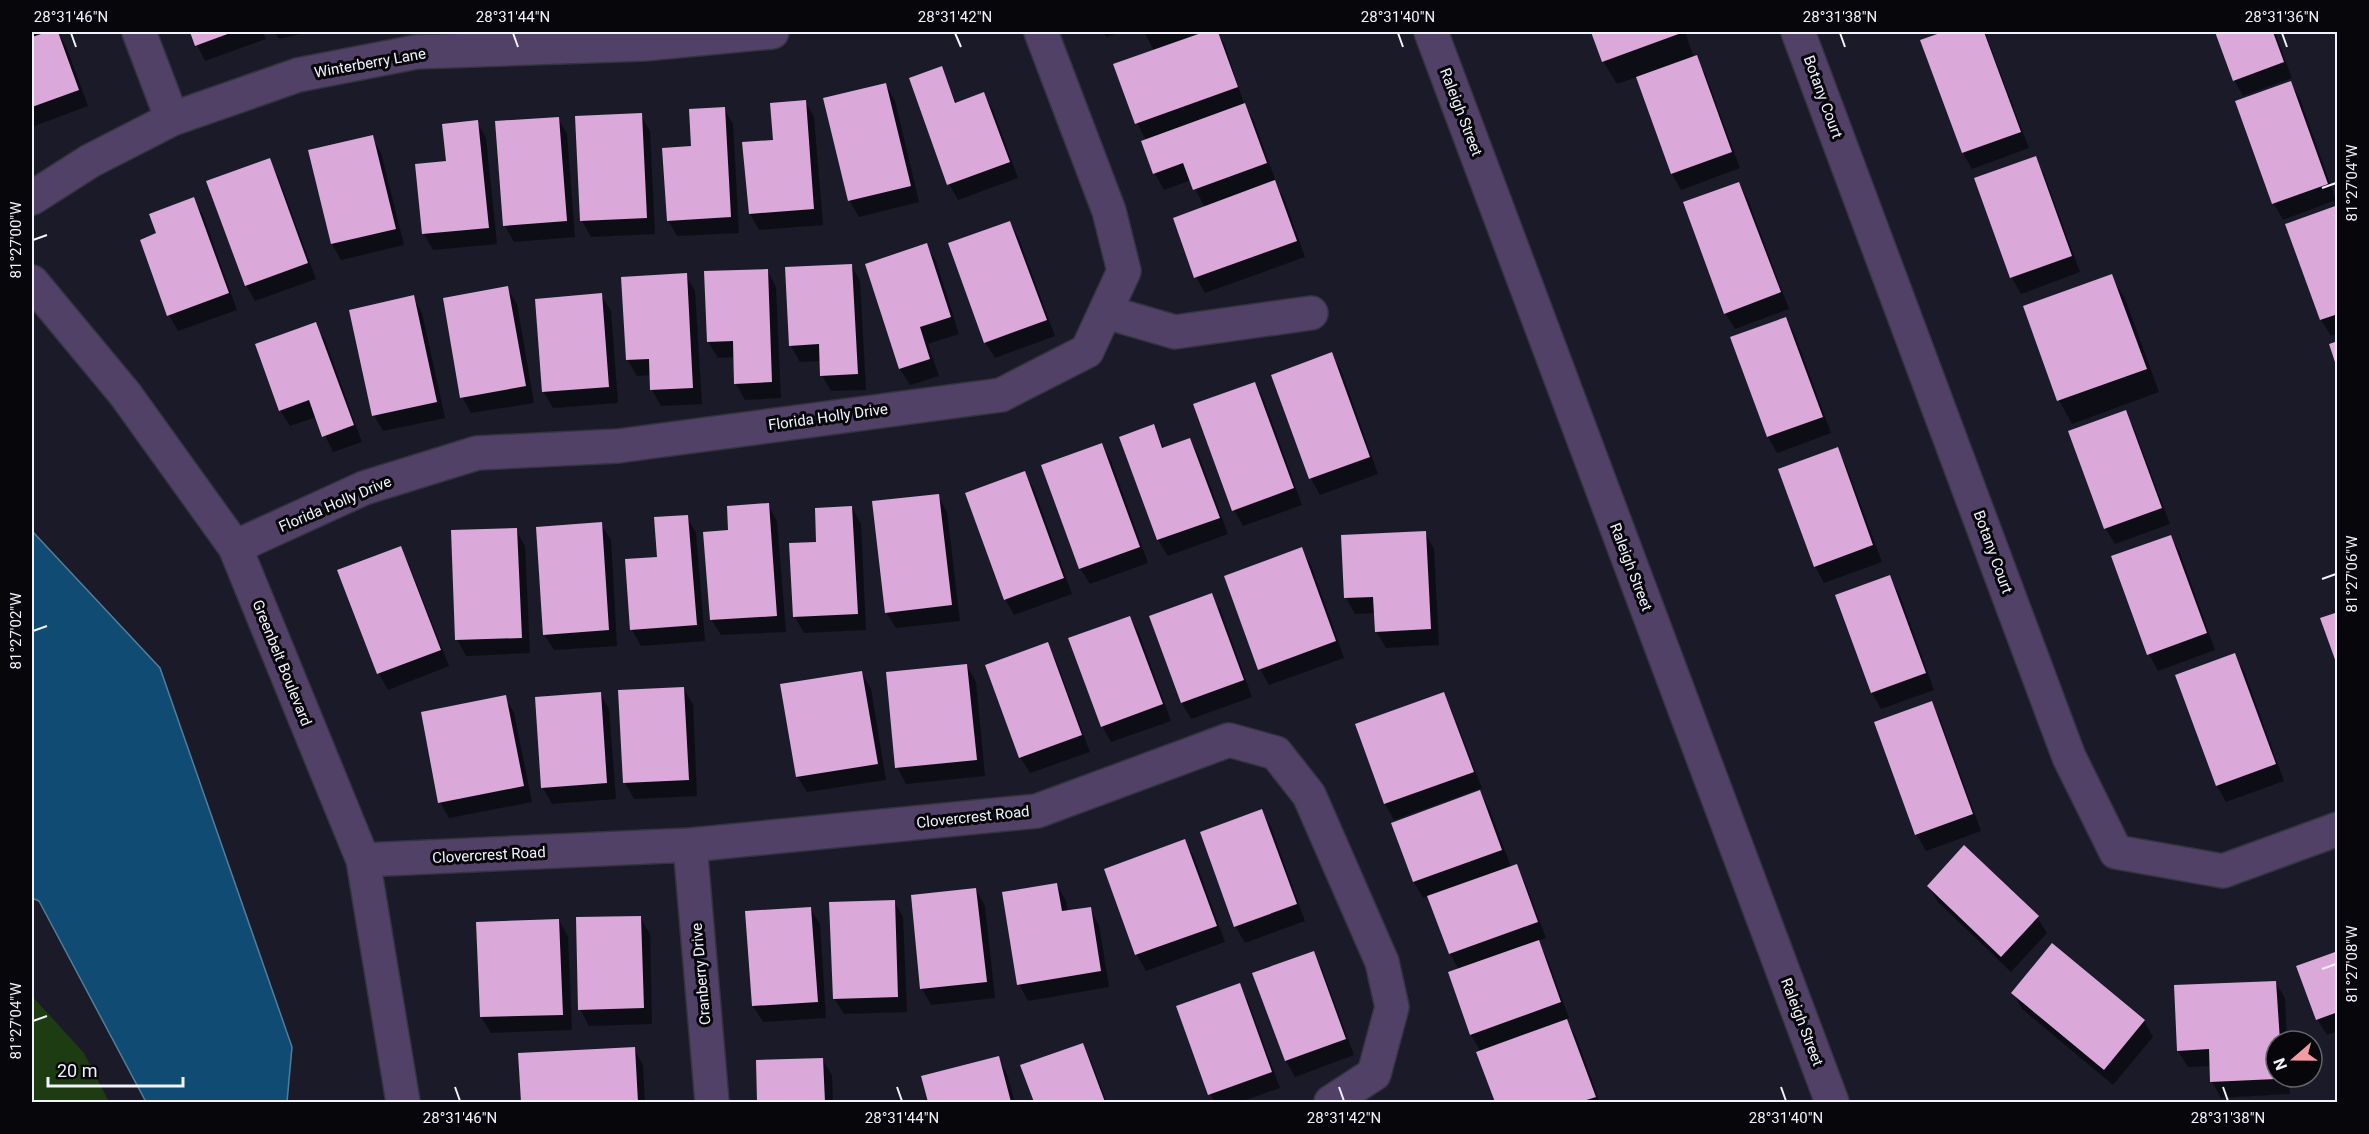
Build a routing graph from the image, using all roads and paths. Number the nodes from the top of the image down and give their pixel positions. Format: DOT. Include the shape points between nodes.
graph roads {
  1 [pos="139,32"];
  2 [pos="772,32"];
  3 [pos="1041,32"];
  4 [pos="1431,32"];
  5 [pos="1798,32"];
  6 [pos="172,119"];
  7 [pos="32,198"];
  8 [pos="32,282"];
  9 [pos="1106,312"];
  10 [pos="1311,313"];
  11 [pos="235,547"];
  12 [pos="2337,829"];
  13 [pos="690,845"];
  14 [pos="363,860"];
  15 [pos="403,1102"];
  16 [pos="712,1102"];
  17 [pos="1331,1102"];
  18 [pos="1832,1102"];
  1 -- 6 [label="street"];
  2 -- 6 [label="street, Winterberry Lane" via="644,44 416,52 298,75"];
  3 -- 9 [label="street, Florida Holly Drive" via="1109,211 1124,271"];
  4 -- 18 [label="street, Raleigh Street"];
  5 -- 12 [label="street, Botany Court" via="2069,757 2116,852 2223,872"];
  6 -- 7 [label="street, Winterberry Lane" via="90,161"];
  8 -- 11 [label="street, Greenbelt Boulevard" via="125,394"];
  9 -- 10 [label="street" via="1175,332"];
  9 -- 11 [label="street, Florida Holly Drive" via="1088,351 1001,395 618,446 477,453 364,488"];
  11 -- 14 [label="street, Greenbelt Boulevard"];
  13 -- 14 [label="street, Clovercrest Road"];
  13 -- 16 [label="street, Cranberry Drive"];
  13 -- 17 [label="street, Clovercrest Road" via="1037,811 1229,740 1276,753 1309,795 1382,962 1392,1007 1374,1074"];
  14 -- 15 [label="street, Greenbelt Boulevard"];
}
